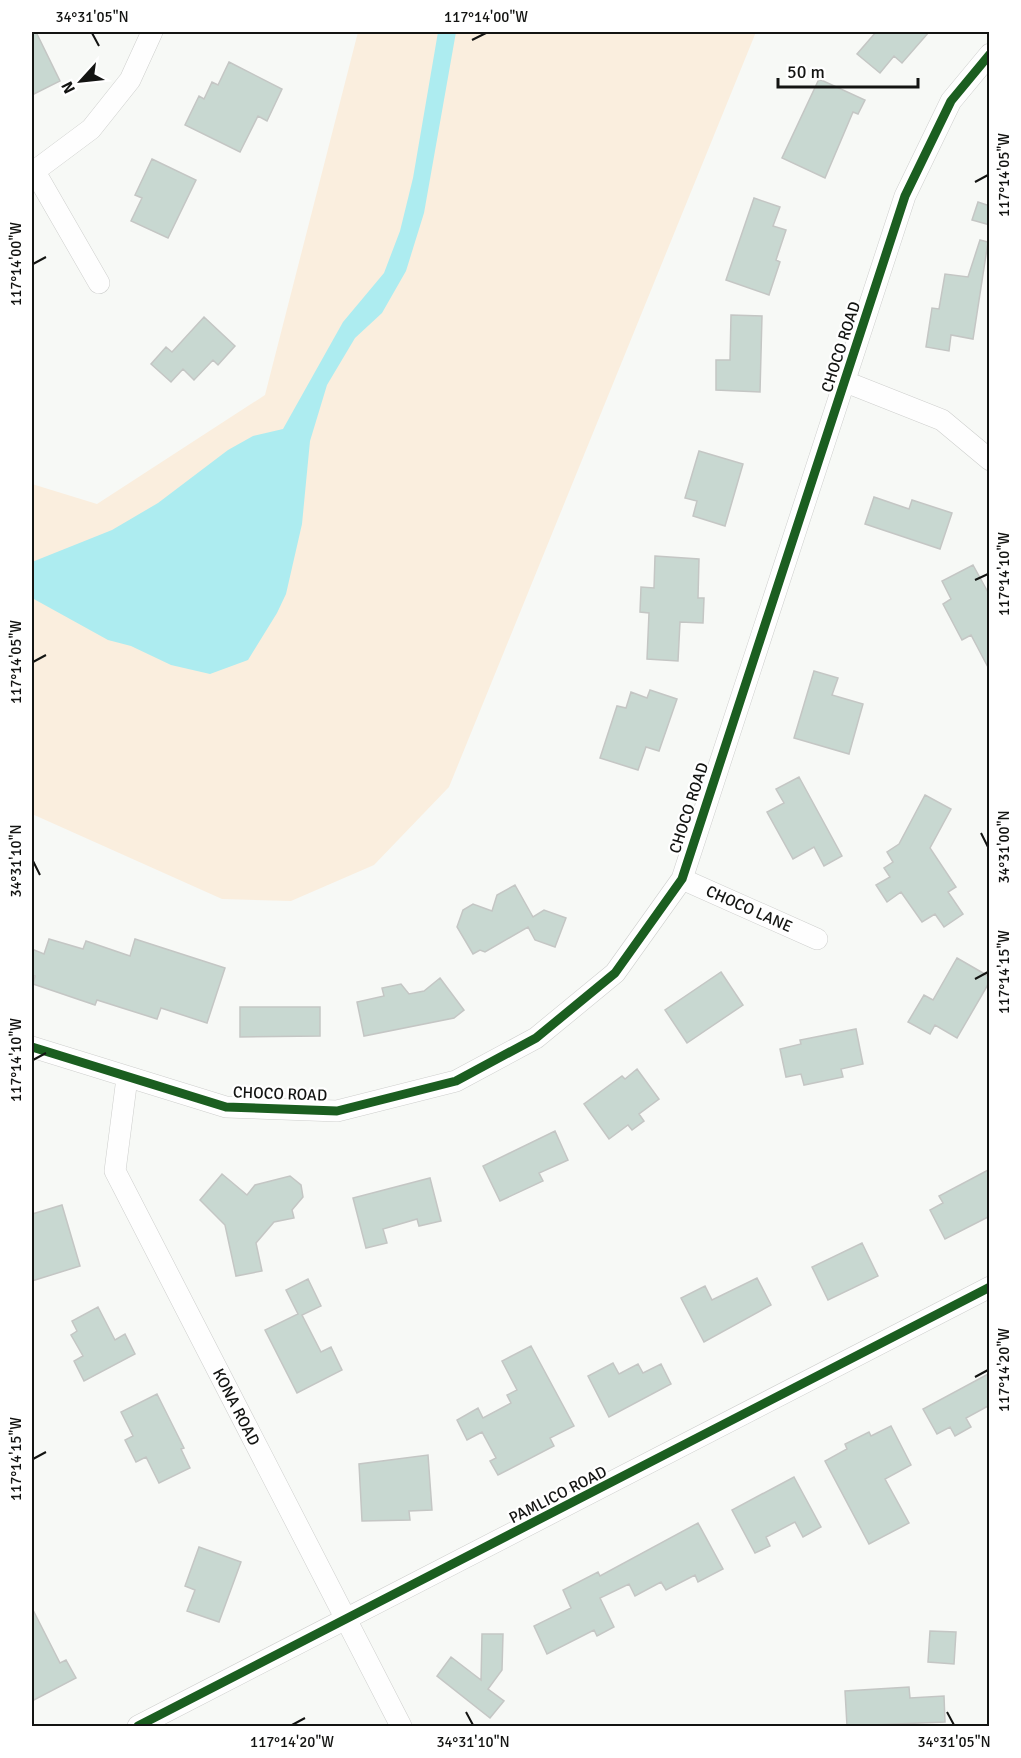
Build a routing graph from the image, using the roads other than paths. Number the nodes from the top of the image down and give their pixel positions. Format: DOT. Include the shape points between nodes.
graph roads {
  1 [pos="152,32"];
  2 [pos="990,54"];
  3 [pos="33,173"];
  4 [pos="99,283"];
  5 [pos="846,382"];
  6 [pos="990,460"];
  7 [pos="682,879"];
  8 [pos="817,939"];
  9 [pos="32,1047"];
  10 [pos="126,1078"];
  11 [pos="990,1287"];
  12 [pos="345,1622"];
  13 [pos="138,1726"];
  14 [pos="401,1726"];
  1 -- 3 [label="street" via="130,80 91,129"];
  2 -- 5 [label="street, CHOCO ROAD" via="951,101 904,196"];
  3 -- 4 [label="street"];
  5 -- 6 [label="street" via="942,420"];
  5 -- 7 [label="street, CHOCO ROAD"];
  7 -- 8 [label="street, CHOCO LANE"];
  7 -- 10 [label="street, CHOCO ROAD" via="615,973 536,1038 456,1081 337,1111 226,1107"];
  9 -- 10 [label="street, CHOCO ROAD"];
  10 -- 12 [label="street, KONA ROAD" via="115,1171"];
  11 -- 12 [label="street, PAMLICO ROAD"];
  12 -- 13 [label="street, PAMLICO ROAD"];
  12 -- 14 [label="street, KONA ROAD"];
}
